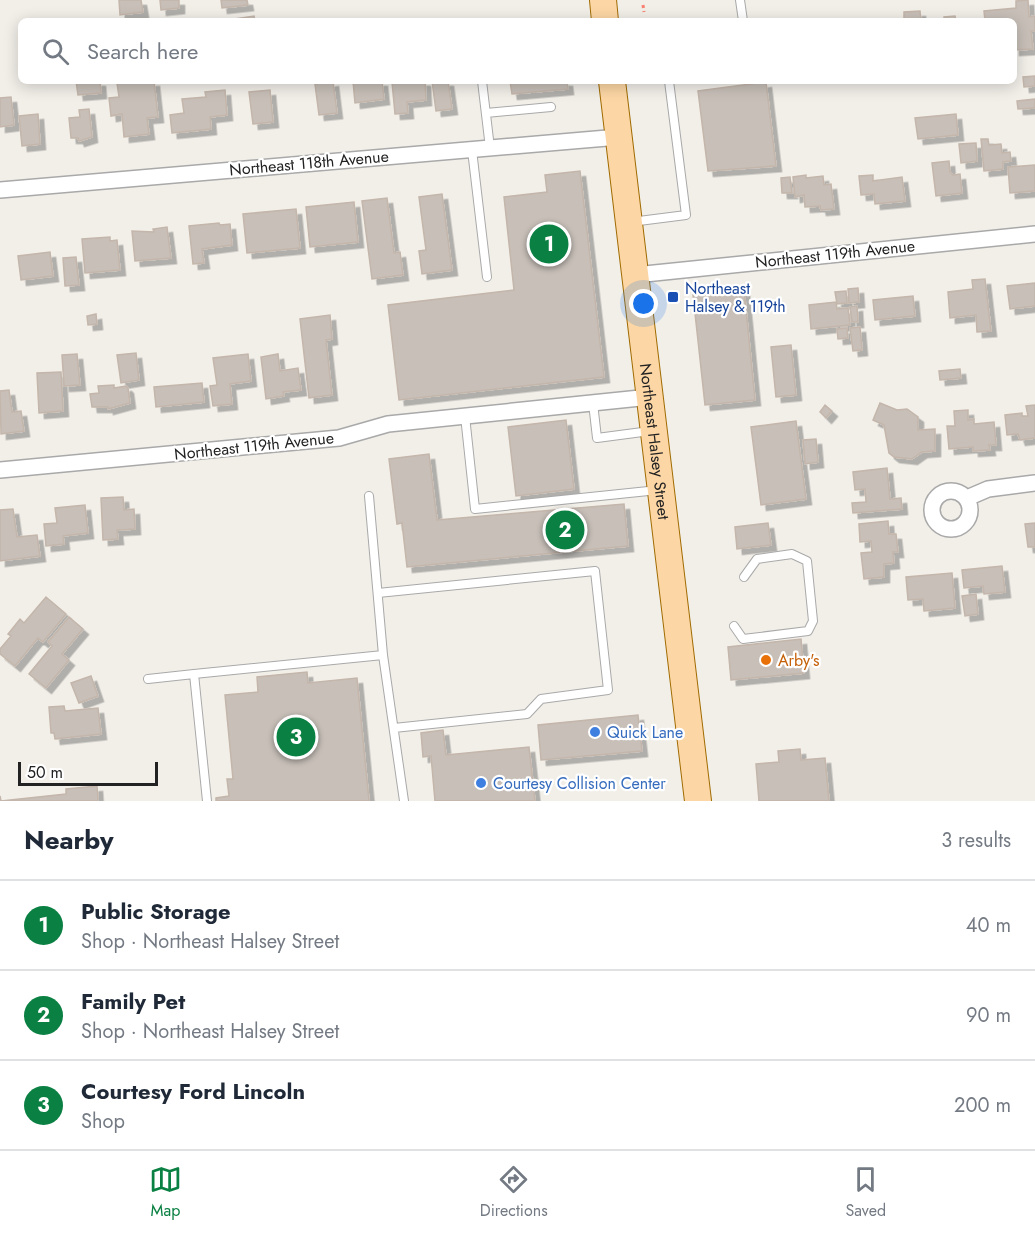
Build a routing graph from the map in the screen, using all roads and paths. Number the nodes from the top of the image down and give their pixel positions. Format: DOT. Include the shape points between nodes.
graph roads {
  1 [pos="603,0"];
  2 [pos="740,0"];
  3 [pos="643,6"];
  4 [pos="644,12"];
  5 [pos="605,18"];
  6 [pos="743,18"];
  7 [pos="482,84"];
  8 [pos="612,84"];
  9 [pos="669,84"];
  10 [pos="551,107"];
  11 [pos="486,113"];
  12 [pos="619,137"];
  13 [pos="490,148"];
  14 [pos="472,150"];
  15 [pos="0,190"];
  16 [pos="629,222"];
  17 [pos="1035,234"];
  18 [pos="635,274"];
  19 [pos="487,277"];
  20 [pos="650,398"];
  21 [pos="593,403"];
  22 [pos="465,416"];
  23 [pos="654,430"];
  24 [pos="0,470"];
  25 [pos="1035,483"];
  26 [pos="661,490"];
  27 [pos="369,496"];
  28 [pos="967,498"];
  29 [pos="744,577"];
  30 [pos="378,593"];
  31 [pos="734,626"];
  32 [pos="383,655"];
  33 [pos="194,674"];
  34 [pos="148,679"];
  35 [pos="394,728"];
  36 [pos="207,801"];
  37 [pos="404,801"];
  38 [pos="698,801"];
  1 -- 5 [label="main road"];
  2 -- 6 [label="lane"];
  3 -- 4 [label="path"];
  7 -- 11 [label="lane"];
  8 -- 12 [label="main road, Northeast Halsey Street"];
  9 -- 16 [label="lane" via="686,215"];
  10 -- 11 [label="lane"];
  11 -- 13 [label="lane"];
  12 -- 13 [label="street, Northeast 118th Avenue"];
  12 -- 16 [label="main road, Northeast Halsey Street"];
  13 -- 14 [label="street, Northeast 118th Avenue"];
  14 -- 15 [label="street, Northeast 118th Avenue"];
  14 -- 19 [label="lane"];
  16 -- 18 [label="main road, Northeast Halsey Street"];
  17 -- 18 [label="street, Northeast 119th Avenue"];
  18 -- 20 [label="main road, Northeast Halsey Street"];
  20 -- 21 [label="street, Northeast 119th Avenue"];
  20 -- 23 [label="main road, Northeast Halsey Street"];
  21 -- 22 [label="street, Northeast 119th Avenue"];
  21 -- 23 [label="lane" via="597,438"];
  22 -- 24 [label="street, Northeast 119th Avenue" via="388,424 339,438"];
  22 -- 26 [label="lane" via="475,509"];
  23 -- 26 [label="main road, Northeast Halsey Street"];
  25 -- 28 [label="street" via="988,489"];
  26 -- 38 [label="main road, Northeast Halsey Street"];
  27 -- 30 [label="lane"];
  29 -- 31 [label="lane" via="757,559 792,554 807,561 813,621 808,631 743,639"];
  30 -- 32 [label="lane"];
  30 -- 35 [label="lane" via="596,571 608,690 541,699 527,714"];
  32 -- 33 [label="lane"];
  32 -- 35 [label="lane"];
  33 -- 34 [label="lane"];
  33 -- 36 [label="lane"];
  35 -- 37 [label="lane"];
}
